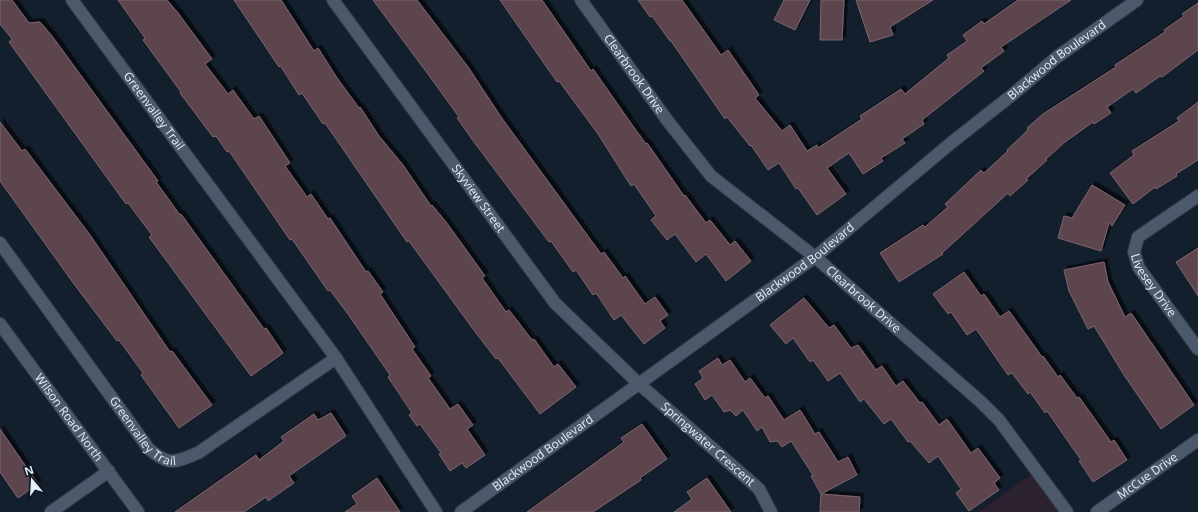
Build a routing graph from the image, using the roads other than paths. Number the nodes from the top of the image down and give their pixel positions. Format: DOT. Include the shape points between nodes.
graph roads {
  1 [pos="72,0"];
  2 [pos="333,0"];
  3 [pos="581,0"];
  4 [pos="1137,0"];
  5 [pos="1198,196"];
  6 [pos="0,243"];
  7 [pos="815,257"];
  8 [pos="0,324"];
  9 [pos="1198,349"];
  10 [pos="336,358"];
  11 [pos="638,383"];
  12 [pos="1198,440"];
  13 [pos="109,471"];
  14 [pos="52,512"];
  15 [pos="138,512"];
  16 [pos="436,512"];
  17 [pos="461,512"];
  18 [pos="771,512"];
  19 [pos="1067,512"];
  20 [pos="1097,512"];
  1 -- 10 [label="street, Greenvalley Trail"];
  2 -- 11 [label="street, Skyview Street" via="555,303"];
  3 -- 7 [label="street, Clearbrook Drive" via="666,120 711,176"];
  4 -- 7 [label="street, Blackwood Boulevard" via="1057,57"];
  5 -- 9 [label="street, Livesey Drive" via="1138,237 1134,252 1139,268"];
  6 -- 10 [label="street, Greenvalley Trail" via="149,449 162,460 177,461 198,453"];
  7 -- 11 [label="street, Blackwood Boulevard"];
  7 -- 19 [label="street, Clearbrook Drive" via="999,420"];
  8 -- 13 [label="street, Wilson Road North"];
  10 -- 16 [label="street, Greenvalley Trail"];
  11 -- 17 [label="street, Blackwood Boulevard"];
  11 -- 18 [label="street, Springwater Crescent" via="759,489"];
  12 -- 20 [label="street, McCue Drive"];
  13 -- 14 [label="street"];
  13 -- 15 [label="street, Wilson Road North"];
}
